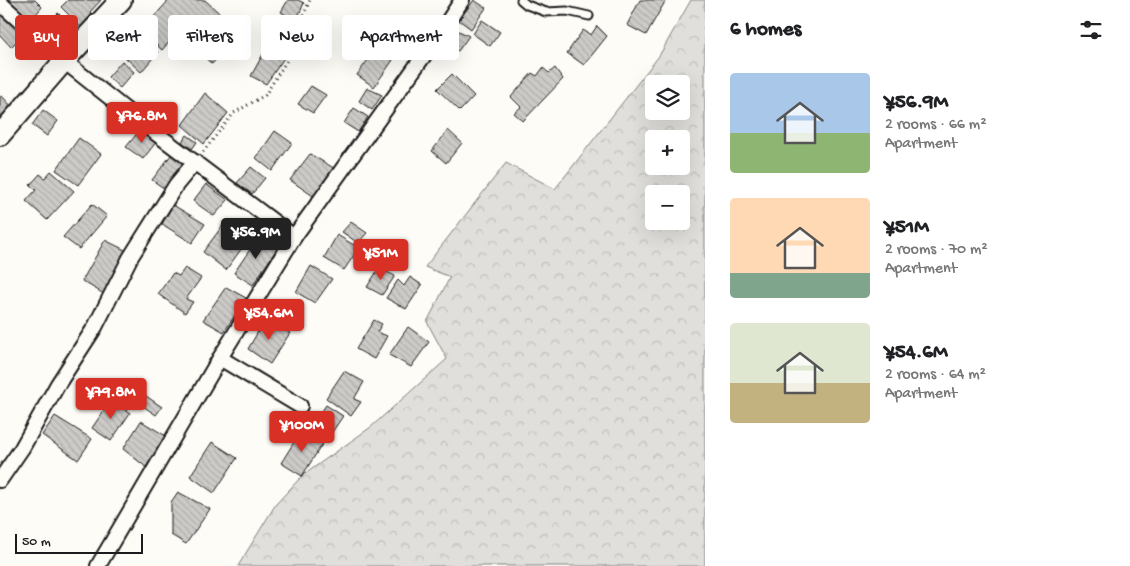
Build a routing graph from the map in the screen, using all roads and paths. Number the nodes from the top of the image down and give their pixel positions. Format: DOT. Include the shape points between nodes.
graph roads {
  1 [pos="121,0"];
  2 [pos="310,0"];
  3 [pos="462,0"];
  4 [pos="521,0"];
  5 [pos="0,3"];
  6 [pos="589,16"];
  7 [pos="64,61"];
  8 [pos="0,135"];
  9 [pos="195,162"];
  10 [pos="294,237"];
  11 [pos="220,358"];
  12 [pos="300,406"];
  13 [pos="0,480"];
  14 [pos="98,566"];
  1 -- 7 [label="street"];
  2 -- 9 [label="path" via="292,54 265,95 234,113"];
  3 -- 10 [label="street"];
  4 -- 6 [label="lane" via="546,12 567,11"];
  5 -- 7 [label="street"];
  7 -- 8 [label="street"];
  7 -- 9 [label="street"];
  9 -- 10 [label="street"];
  9 -- 13 [label="street" via="176,185 130,258 95,327"];
  10 -- 11 [label="street"];
  11 -- 12 [label="street"];
  11 -- 14 [label="street"];
}
